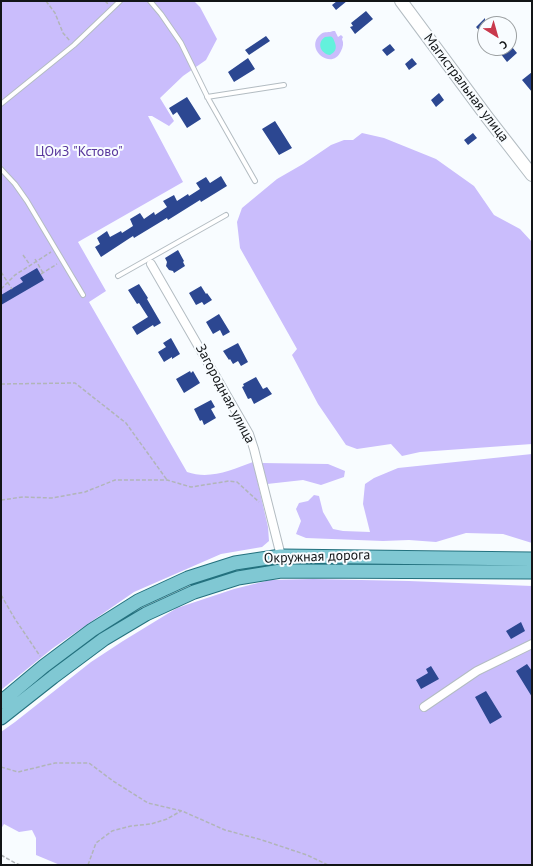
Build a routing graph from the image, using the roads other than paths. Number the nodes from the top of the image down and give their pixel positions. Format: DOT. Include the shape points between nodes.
graph roads {
  1 [pos="120,1"];
  2 [pos="150,1"];
  3 [pos="401,1"];
  4 [pos="284,85"];
  5 [pos="207,97"];
  6 [pos="1,104"];
  7 [pos="1,169"];
  8 [pos="532,175"];
  9 [pos="255,181"];
  10 [pos="226,215"];
  11 [pos="150,262"];
  12 [pos="118,276"];
  13 [pos="83,295"];
  14 [pos="281,556"];
  15 [pos="532,559"];
  16 [pos="532,572"];
  17 [pos="532,644"];
  18 [pos="1,702"];
  19 [pos="424,707"];
  20 [pos="1,718"];
  1 -- 6 [label="lane" via="74,45"];
  2 -- 5 [label="lane" via="181,43"];
  3 -- 8 [label="main road, Магистральная улица"];
  4 -- 5 [label="lane"];
  5 -- 9 [label="lane"];
  7 -- 13 [label="lane" via="19,190"];
  10 -- 11 [label="lane"];
  11 -- 12 [label="lane"];
  11 -- 14 [label="street, Загородная улица" via="249,434"];
  14 -- 15 [label="main road, Окружная дорога"];
  14 -- 18 [label="main road, Окружная дорога" via="235,563 188,578 138,601 92,630"];
  16 -- 20 [label="main road, Окружная дорога" via="282,571 238,578 194,592 146,614 104,640"];
  17 -- 19 [label="street" via="477,671"];
}
